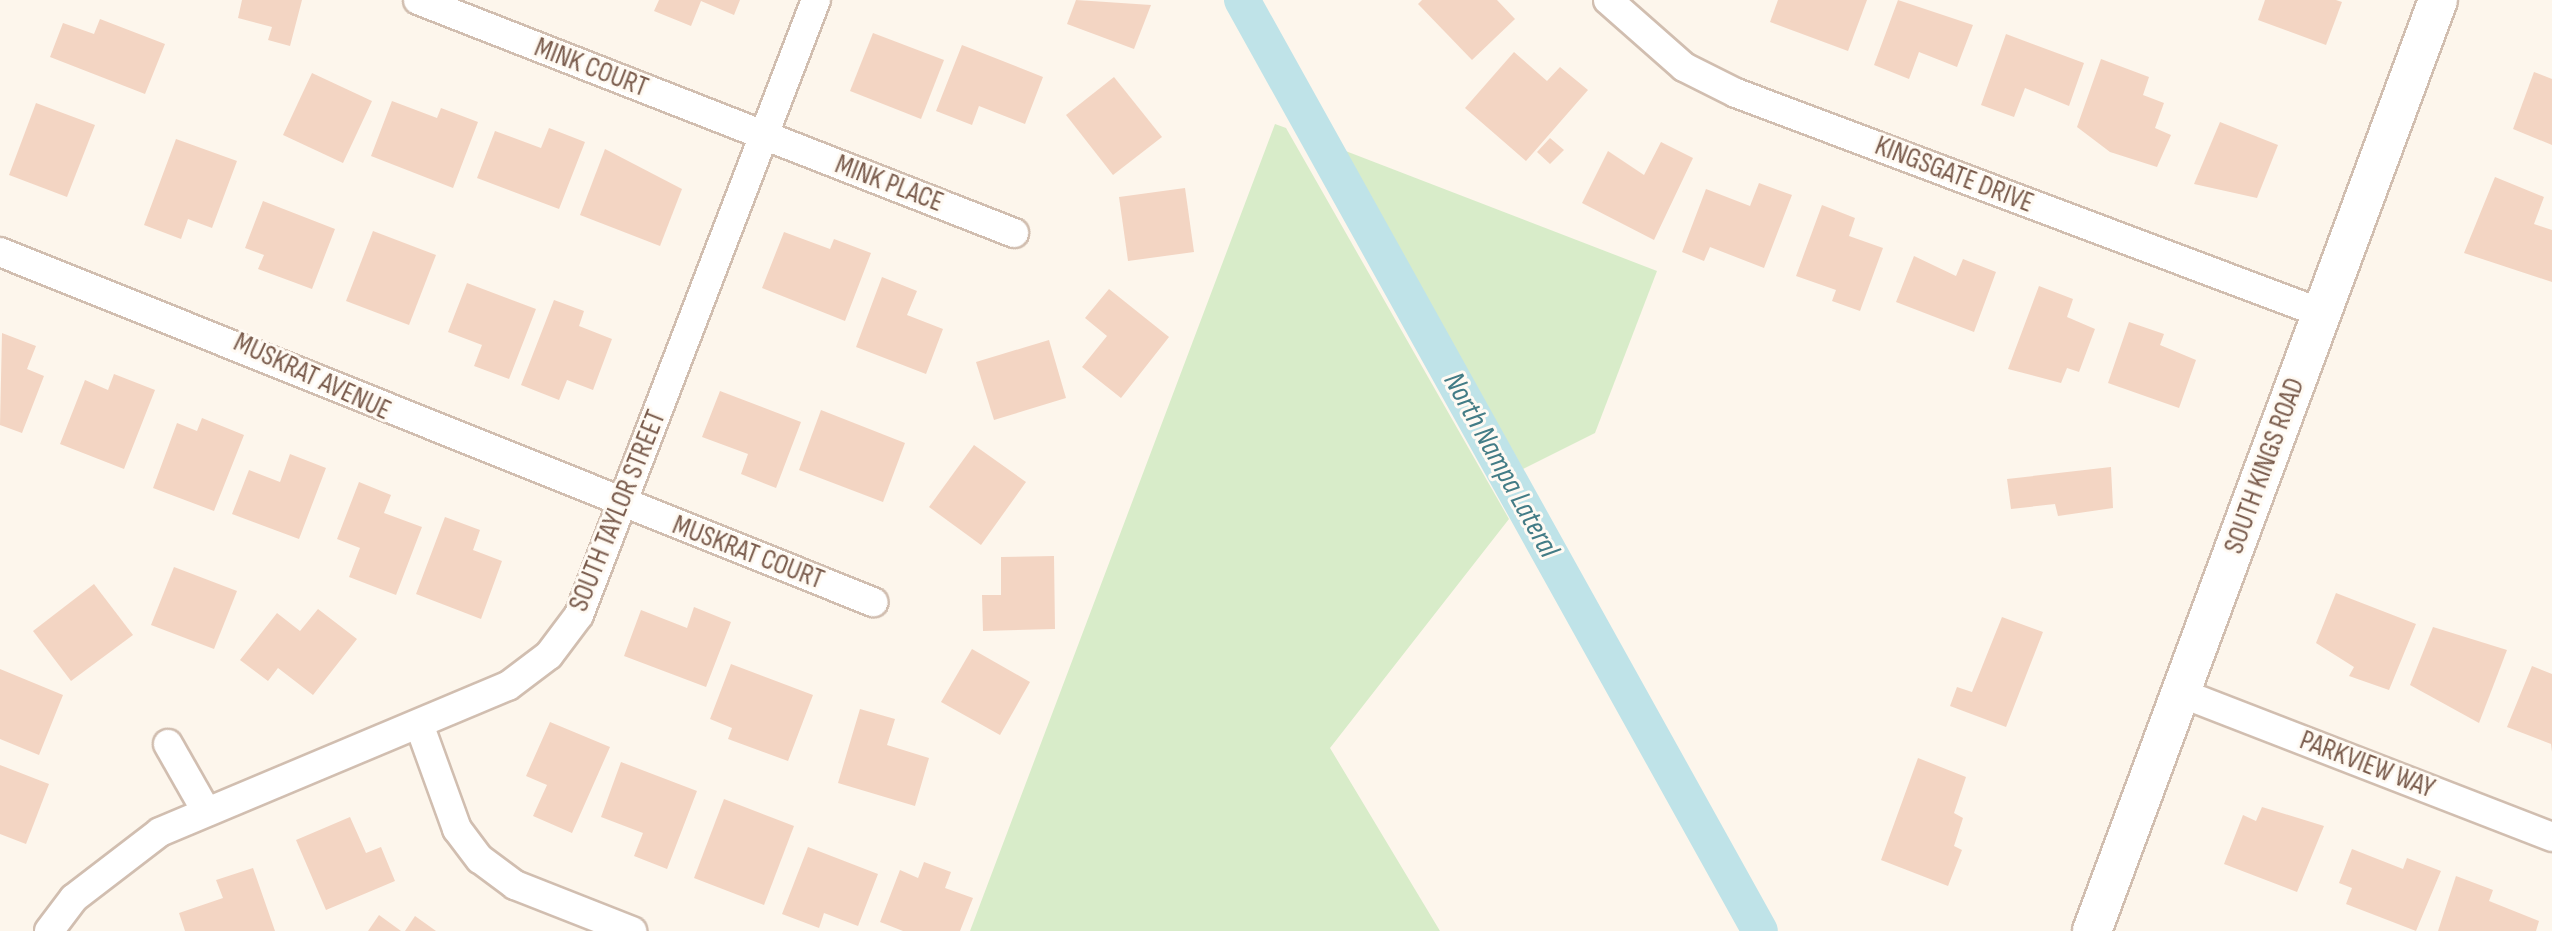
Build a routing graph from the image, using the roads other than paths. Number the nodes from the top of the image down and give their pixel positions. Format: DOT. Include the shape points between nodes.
graph roads {
  1 [pos="418,0"];
  2 [pos="816,0"];
  3 [pos="1608,0"];
  4 [pos="2438,0"];
  5 [pos="764,135"];
  6 [pos="1014,233"];
  7 [pos="0,252"];
  8 [pos="2321,313"];
  9 [pos="622,505"];
  10 [pos="873,602"];
  11 [pos="2181,693"];
  12 [pos="419,724"];
  13 [pos="168,744"];
  14 [pos="205,809"];
  15 [pos="2552,837"];
  16 [pos="49,931"];
  17 [pos="632,931"];
  18 [pos="2092,931"];
  1 -- 5 [label="street, MINK COURT"];
  2 -- 5 [label="street, SOUTH TAYLOR STREET"];
  3 -- 8 [label="street, KINGSGATE DRIVE" via="1684,67 1736,93"];
  4 -- 8 [label="main road, SOUTH KINGS ROAD"];
  5 -- 6 [label="street, MINK PLACE"];
  5 -- 9 [label="street, SOUTH TAYLOR STREET"];
  7 -- 9 [label="street, MUSKRAT AVENUE" via="232,339 394,415"];
  8 -- 11 [label="main road, SOUTH KINGS ROAD"];
  9 -- 10 [label="street, MUSKRAT COURT"];
  9 -- 12 [label="street, SOUTH TAYLOR STREET" via="579,615 549,655 508,686"];
  11 -- 15 [label="street, PARKVIEW WAY"];
  11 -- 18 [label="main road, SOUTH KINGS ROAD"];
  12 -- 14 [label="street, SOUTH TAYLOR STREET"];
  12 -- 17 [label="street" via="457,829 480,859 515,885"];
  13 -- 14 [label="street"];
  14 -- 16 [label="street, SOUTH TAYLOR STREET" via="124,858 74,898"];
}
